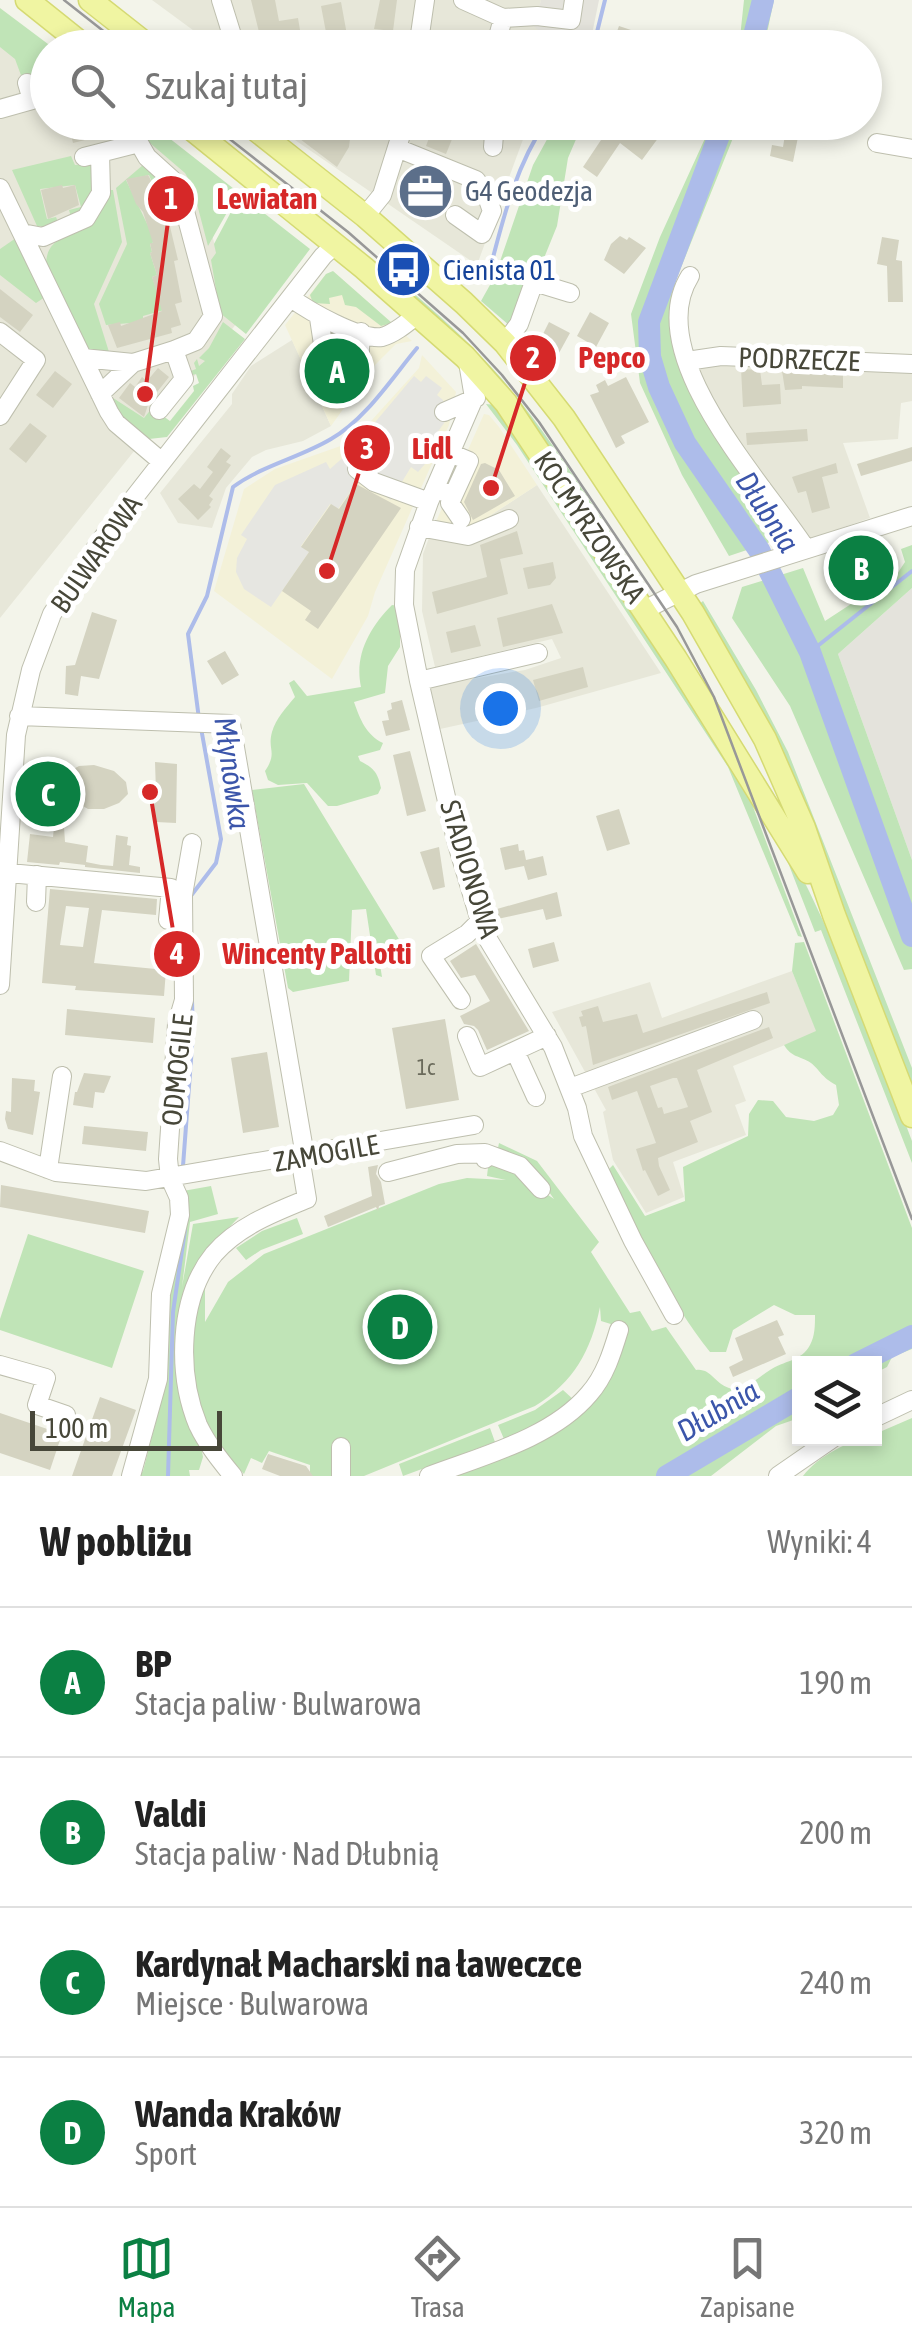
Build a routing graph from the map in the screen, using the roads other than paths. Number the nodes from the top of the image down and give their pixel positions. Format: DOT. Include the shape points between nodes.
graph roads {
  1 [pos="26,0"];
  2 [pos="90,0"];
  3 [pos="221,0"];
  4 [pos="425,0"];
  5 [pos="463,0"];
  6 [pos="574,0"];
  7 [pos="502,18"];
  8 [pos="64,30"];
  9 [pos="128,30"];
  10 [pos="230,30"];
  11 [pos="421,30"];
  12 [pos="500,30"];
  13 [pos="27,83"];
  14 [pos="30,93"];
  15 [pos="30,101"];
  16 [pos="0,109"];
  17 [pos="206,140"];
  18 [pos="272,140"];
  19 [pos="399,140"];
  20 [pos="493,140"];
  21 [pos="877,143"];
  22 [pos="397,148"];
  23 [pos="492,148"];
  24 [pos="912,149"];
  25 [pos="0,188"];
  26 [pos="455,215"];
  27 [pos="365,216"];
  28 [pos="22,232"];
  29 [pos="43,236"];
  30 [pos="336,244"];
  31 [pos="34,259"];
  32 [pos="690,276"];
  33 [pos="570,293"];
  34 [pos="290,298"];
  35 [pos="418,316"];
  36 [pos="319,318"];
  37 [pos="0,332"];
  38 [pos="361,332"];
  39 [pos="506,343"];
  40 [pos="174,350"];
  41 [pos="83,358"];
  42 [pos="465,358"];
  43 [pos="687,361"];
  44 [pos="133,363"];
  45 [pos="912,364"];
  46 [pos="100,394"];
  47 [pos="474,398"];
  48 [pos="506,403"];
  49 [pos="159,410"];
  50 [pos="444,412"];
  51 [pos="0,416"];
  52 [pos="450,453"];
  53 [pos="162,462"];
  54 [pos="356,469"];
  55 [pos="432,495"];
  56 [pos="453,496"];
  57 [pos="912,516"];
  58 [pos="461,519"];
  59 [pos="509,519"];
  60 [pos="419,527"];
  61 [pos="800,550"];
  62 [pos="678,590"];
  63 [pos="644,610"];
  64 [pos="538,653"];
  65 [pos="420,682"];
  66 [pos="20,716"];
  67 [pos="192,843"];
  68 [pos="9,873"];
  69 [pos="38,876"];
  70 [pos="36,902"];
  71 [pos="834,915"];
  72 [pos="168,920"];
  73 [pos="480,920"];
  74 [pos="0,985"];
  75 [pos="461,1000"];
  76 [pos="753,1020"];
  77 [pos="467,1036"];
  78 [pos="547,1036"];
  79 [pos="515,1051"];
  80 [pos="62,1076"];
  81 [pos="570,1088"];
  82 [pos="536,1097"];
  83 [pos="912,1116"];
  84 [pos="474,1126"];
  85 [pos="375,1144"];
  86 [pos="0,1151"];
  87 [pos="297,1158"];
  88 [pos="48,1169"];
  89 [pos="180,1177"];
  90 [pos="541,1189"];
  91 [pos="674,1315"];
  92 [pos="619,1330"];
  93 [pos="0,1365"];
  94 [pos="912,1400"];
  95 [pos="882,1414"];
  96 [pos="66,1415"];
  97 [pos="821,1446"];
  98 [pos="341,1447"];
  99 [pos="131,1476"];
  100 [pos="233,1476"];
  101 [pos="341,1476"];
  102 [pos="430,1476"];
  103 [pos="778,1476"];
  1 -- 8 [label="main road"];
  2 -- 9 [label="main road"];
  3 -- 10 [label="street"];
  4 -- 11 [label="street"];
  5 -- 7 [label="street"];
  6 -- 7 [label="street" via="571,20"];
  7 -- 12 [label="street"];
  13 -- 14 [label="street"];
  15 -- 16 [label="street"];
  17 -- 30 [label="main road, KOCMYRZOWSKA"];
  18 -- 27 [label="main road, KOCMYRZOWSKA"];
  19 -- 22 [label="street"];
  20 -- 23 [label="street"];
  21 -- 24 [label="street"];
  22 -- 26 [label="street" via="482,186 492,211 482,234"];
  22 -- 27 [label="street" via="382,195"];
  25 -- 28 [label="street"];
  27 -- 30 [label="main road"];
  27 -- 39 [label="main road, KOCMYRZOWSKA"];
  28 -- 29 [label="street"];
  28 -- 31 [label="street"];
  29 -- 31 [label="street"];
  29 -- 40 [label="street" via="93,209 102,188 92,155 139,143 178,185 213,316 196,340"];
  30 -- 34 [label="street, BULWAROWA"];
  30 -- 35 [label="main road, KOCMYRZOWSKA"];
  31 -- 41 [label="street"];
  32 -- 43 [label="street" via="679,318"];
  33 -- 39 [label="street" via="534,282"];
  34 -- 36 [label="street"];
  34 -- 53 [label="street, BULWAROWA"];
  35 -- 38 [label="street" via="384,336"];
  35 -- 42 [label="main road, KOCMYRZOWSKA"];
  36 -- 38 [label="street"];
  36 -- 38 [label="street" via="324,351 315,360 322,388 358,382"];
  37 -- 51 [label="street" via="36,360"];
  39 -- 62 [label="main road, KOCMYRZOWSKA"];
  40 -- 44 [label="street"];
  40 -- 49 [label="street" via="184,379"];
  41 -- 44 [label="street"];
  41 -- 46 [label="street"];
  42 -- 47 [label="street"];
  42 -- 48 [label="main road, KOCMYRZOWSKA"];
  43 -- 45 [label="street, PODRZECZE" via="721,356"];
  43 -- 61 [label="street" via="706,408"];
  44 -- 46 [label="street"];
  46 -- 53 [label="street" via="116,423"];
  47 -- 48 [label="street"];
  47 -- 50 [label="street"];
  47 -- 52 [label="street, STADIONOWA"];
  48 -- 63 [label="main road, KOCMYRZOWSKA"];
  52 -- 55 [label="street, STADIONOWA"];
  52 -- 56 [label="street" via="469,462"];
  53 -- 66 [label="street, BULWAROWA" via="62,598 38,650"];
  54 -- 55 [label="street" via="374,482"];
  55 -- 56 [label="street"];
  55 -- 60 [label="street, STADIONOWA"];
  56 -- 58 [label="street"];
  57 -- 61 [label="street" via="842,527"];
  59 -- 60 [label="street" via="468,536"];
  60 -- 65 [label="street, STADIONOWA" via="403,588"];
  61 -- 62 [label="street"];
  62 -- 63 [label="street"];
  62 -- 71 [label="main road, KOCMYRZOWSKA" via="765,739"];
  63 -- 71 [label="main road, KOCMYRZOWSKA"];
  64 -- 65 [label="street"];
  65 -- 73 [label="street, STADIONOWA"];
  66 -- 68 [label="street, BULWAROWA"];
  66 -- 87 [label="street" via="218,721 234,728"];
  67 -- 89 [label="street, ODMOGILE" via="177,1024"];
  68 -- 69 [label="street"];
  68 -- 74 [label="street, BULWAROWA"];
  69 -- 70 [label="street"];
  69 -- 72 [label="street" via="171,888"];
  71 -- 83 [label="main road, KOCMYRZOWSKA"];
  73 -- 75 [label="street" via="431,956"];
  73 -- 78 [label="street, STADIONOWA"];
  76 -- 81 [label="street"];
  77 -- 79 [label="street" via="480,1066"];
  78 -- 79 [label="street"];
  78 -- 81 [label="street, STADIONOWA"];
  79 -- 82 [label="street"];
  80 -- 88 [label="street"];
  81 -- 91 [label="street, STADIONOWA" via="584,1136"];
  84 -- 85 [label="street, ZAMOGILE"];
  85 -- 87 [label="street, ZAMOGILE"];
  85 -- 90 [label="street" via="391,1177 457,1154 485,1156 520,1166"];
  86 -- 88 [label="street"];
  87 -- 89 [label="street, ZAMOGILE"];
  87 -- 100 [label="street" via="307,1199 268,1215 220,1248 201,1274 186,1321 190,1398 208,1444"];
  88 -- 89 [label="street" via="136,1181"];
  89 -- 99 [label="street, ODMOGILE" via="180,1215 162,1294 158,1379"];
  92 -- 102 [label="street" via="602,1375 569,1414"];
  93 -- 96 [label="street" via="46,1378 37,1405"];
  94 -- 95 [label="street"];
  97 -- 103 [label="street"];
  98 -- 101 [label="street"];
}
